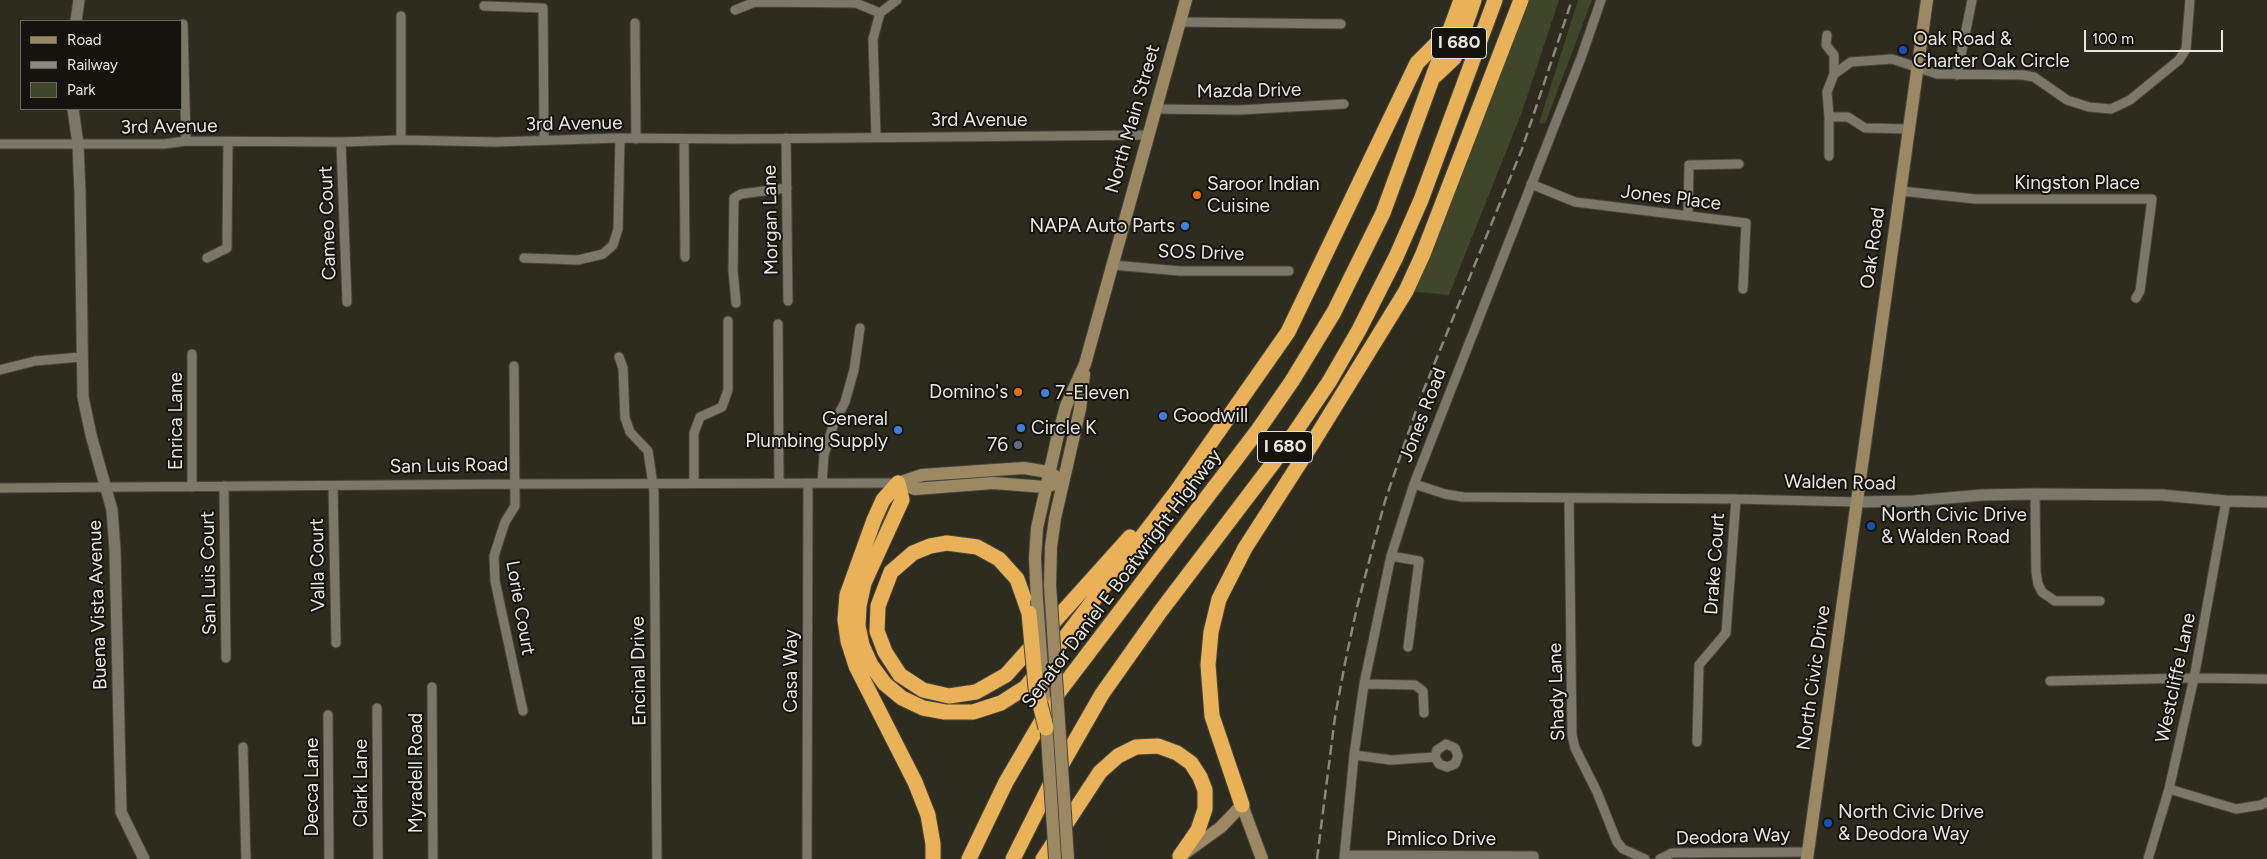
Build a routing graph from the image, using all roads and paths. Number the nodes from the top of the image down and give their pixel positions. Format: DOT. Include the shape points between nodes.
graph roads {
  1 [pos="79,0"];
  2 [pos="897,0"];
  3 [pos="1186,0"];
  4 [pos="1461,0"];
  5 [pos="1474,0"];
  6 [pos="1495,0"];
  7 [pos="1522,0"];
  8 [pos="1601,0"];
  9 [pos="1927,0"];
  10 [pos="1972,0"];
  11 [pos="2190,0"];
  12 [pos="484,6"];
  13 [pos="735,10"];
  14 [pos="880,13"];
  15 [pos="401,16"];
  16 [pos="76,20"];
  17 [pos="1180,22"];
  18 [pos="635,23"];
  19 [pos="183,24"];
  20 [pos="1341,24"];
  21 [pos="1451,29"];
  22 [pos="1827,35"];
  23 [pos="1918,70"];
  24 [pos="1834,74"];
  25 [pos="1957,75"];
  26 [pos="1433,78"];
  27 [pos="1344,104"];
  28 [pos="1156,108"];
  29 [pos="73,110"];
  30 [pos="1829,117"];
  31 [pos="1910,129"];
  32 [pos="1149,135"];
  33 [pos="876,137"];
  34 [pos="620,138"];
  35 [pos="786,138"];
  36 [pos="544,139"];
  37 [pos="636,139"];
  38 [pos="684,139"];
  39 [pos="401,140"];
  40 [pos="186,141"];
  41 [pos="228,142"];
  42 [pos="341,142"];
  43 [pos="0,144"];
  44 [pos="78,144"];
  45 [pos="1829,156"];
  46 [pos="1739,164"];
  47 [pos="1531,184"];
  48 [pos="787,188"];
  49 [pos="1901,191"];
  50 [pos="1688,216"];
  51 [pos="685,257"];
  52 [pos="207,258"];
  53 [pos="524,258"];
  54 [pos="1112,265"];
  55 [pos="1289,271"];
  56 [pos="1743,289"];
  57 [pos="2136,298"];
  58 [pos="788,301"];
  59 [pos="347,302"];
  60 [pos="736,304"];
  61 [pos="728,321"];
  62 [pos="778,324"];
  63 [pos="860,328"];
  64 [pos="192,354"];
  65 [pos="619,356"];
  66 [pos="82,357"];
  67 [pos="1085,364"];
  68 [pos="514,366"];
  69 [pos="0,370"];
  70 [pos="1048,472"];
  71 [pos="1063,481"];
  72 [pos="694,483"];
  73 [pos="779,483"];
  74 [pos="808,483"];
  75 [pos="822,483"];
  76 [pos="515,484"];
  77 [pos="653,484"];
  78 [pos="898,484"];
  79 [pos="1414,484"];
  80 [pos="224,486"];
  81 [pos="333,486"];
  82 [pos="192,487"];
  83 [pos="1046,487"];
  84 [pos="0,488"];
  85 [pos="105,488"];
  86 [pos="1176,492"];
  87 [pos="2035,494"];
  88 [pos="1569,498"];
  89 [pos="1736,499"];
  90 [pos="2226,501"];
  91 [pos="1858,502"];
  92 [pos="2267,502"];
  93 [pos="1391,556"];
  94 [pos="2100,601"];
  95 [pos="336,643"];
  96 [pos="1408,647"];
  97 [pos="226,658"];
  98 [pos="2194,678"];
  99 [pos="2267,679"];
  100 [pos="2050,681"];
  101 [pos="1364,684"];
  102 [pos="432,687"];
  103 [pos="377,708"];
  104 [pos="523,711"];
  105 [pos="1424,713"];
  106 [pos="328,715"];
  107 [pos="1046,728"];
  108 [pos="1697,742"];
  109 [pos="243,747"];
  110 [pos="1354,755"];
  111 [pos="1435,757"];
  112 [pos="2169,789"];
  113 [pos="2267,802"];
  114 [pos="1242,805"];
  115 [pos="1807,855"];
  116 [pos="1345,857"];
  117 [pos="1177,858"];
  118 [pos="144,859"];
  119 [pos="246,859"];
  120 [pos="329,859"];
  121 [pos="378,859"];
  122 [pos="433,859"];
  123 [pos="657,859"];
  124 [pos="806,859"];
  125 [pos="933,859"];
  126 [pos="969,859"];
  127 [pos="1012,859"];
  128 [pos="1043,859"];
  129 [pos="1055,859"];
  130 [pos="1068,859"];
  131 [pos="1262,859"];
  132 [pos="1534,859"];
  133 [pos="1645,859"];
  134 [pos="1660,859"];
  135 [pos="2148,859"];
  1 -- 16 [label="street"];
  2 -- 14 [label="street"];
  3 -- 17 [label="main road, North Main Street"];
  4 -- 21 [label="highway, Senator Daniel E Boatwright Highway / I 680"];
  5 -- 26 [label="highway, I 680" via="1454,58"];
  6 -- 127 [label="highway, I 680" via="1413,220 1356,336 1284,450 1160,612 1108,686 1051,783"];
  7 -- 114 [label="highway" via="1406,291 1245,548 1219,599 1208,665 1212,716"];
  8 -- 47 [label="street, Jones Road"];
  9 -- 23 [label="main road, Oak Road"];
  10 -- 25 [label="street"];
  11 -- 25 [label="street" via="2186,49 2179,60 2130,100 2111,108 2089,107 2067,100 2034,77 2023,74"];
  12 -- 36 [label="street" via="544,8"];
  13 -- 14 [label="street" via="755,2 856,3"];
  14 -- 33 [label="street" via="873,39"];
  15 -- 39 [label="street"];
  17 -- 20 [label="street"];
  17 -- 28 [label="main road, North Main Street"];
  18 -- 37 [label="street"];
  19 -- 40 [label="street"];
  21 -- 26 [label="highway, Senator Daniel E Boatwright Highway / I 680"];
  21 -- 86 [label="highway" via="1417,64 1288,332"];
  22 -- 24 [label="street" via="1826,45 1834,55"];
  23 -- 24 [label="street" via="1892,59 1851,62"];
  23 -- 25 [label="street"];
  23 -- 31 [label="main road, Oak Road"];
  24 -- 30 [label="street" via="1827,92"];
  26 -- 126 [label="highway, Senator Daniel E Boatwright Highway / I 680" via="1374,232 1314,347 1246,447 1053,701 1006,782"];
  27 -- 28 [label="street, Mazda Drive" via="1239,110"];
  28 -- 32 [label="main road, North Main Street"];
  29 -- 44 [label="street, Buena Vista Avenue"];
  30 -- 31 [label="street" via="1848,117 1865,128"];
  30 -- 45 [label="street"];
  31 -- 49 [label="main road, Oak Road"];
  32 -- 33 [label="street, 3rd Avenue"];
  32 -- 54 [label="main road, North Main Street"];
  33 -- 35 [label="street, 3rd Avenue"];
  34 -- 36 [label="street, 3rd Avenue"];
  34 -- 37 [label="street, 3rd Avenue"];
  34 -- 53 [label="street" via="618,229 613,245 603,254 578,260"];
  35 -- 38 [label="street, 3rd Avenue"];
  35 -- 48 [label="street, Morgan Lane"];
  36 -- 39 [label="street, 3rd Avenue" via="496,142"];
  37 -- 38 [label="street, 3rd Avenue"];
  38 -- 51 [label="street"];
  39 -- 42 [label="street, 3rd Avenue"];
  40 -- 41 [label="street, 3rd Avenue"];
  40 -- 44 [label="street, 3rd Avenue"];
  41 -- 42 [label="street, 3rd Avenue"];
  41 -- 52 [label="street" via="227,248"];
  42 -- 59 [label="street, Cameo Court"];
  43 -- 44 [label="street, 3rd Avenue"];
  44 -- 66 [label="street, Buena Vista Avenue"];
  46 -- 50 [label="street" via="1689,165"];
  47 -- 50 [label="street, Jones Place" via="1576,202"];
  47 -- 79 [label="street, Jones Road"];
  48 -- 58 [label="street, Morgan Lane"];
  48 -- 60 [label="street" via="741,194 734,198"];
  49 -- 57 [label="street, Kingston Place" via="1975,200 2152,199 2140,291"];
  49 -- 91 [label="main road, Oak Road"];
  50 -- 56 [label="street, Jones Place" via="1746,223"];
  54 -- 55 [label="street, SOS Drive" via="1180,271"];
  54 -- 67 [label="main road, North Main Street"];
  61 -- 72 [label="street" via="728,390 722,406 700,417 694,433"];
  62 -- 73 [label="street"];
  63 -- 75 [label="street" via="846,402 834,423 824,455"];
  64 -- 82 [label="street, Enrica Lane"];
  65 -- 77 [label="street, Encinal Drive" via="623,368 625,418 630,432 648,451"];
  66 -- 69 [label="street" via="35,360"];
  66 -- 85 [label="street, Buena Vista Avenue" via="83,397"];
  67 -- 70 [label="main road, North Main Street" via="1066,406"];
  67 -- 71 [label="main road, North Main Street" via="1080,409"];
  68 -- 76 [label="street, Lorie Court"];
  70 -- 71 [label="main road, San Luis Road"];
  70 -- 78 [label="main road, San Luis Road" via="1024,468 922,475"];
  70 -- 83 [label="main road, North Main Street"];
  71 -- 83 [label="main road, San Luis Road"];
  71 -- 130 [label="main road, North Main Street, bridge" via="1052,536 1050,585"];
  72 -- 73 [label="street, San Luis Road"];
  72 -- 77 [label="street, San Luis Road"];
  73 -- 74 [label="street, San Luis Road"];
  74 -- 75 [label="street, San Luis Road"];
  74 -- 124 [label="street, Casa Way"];
  75 -- 78 [label="street, San Luis Road"];
  76 -- 77 [label="street, San Luis Road"];
  76 -- 81 [label="street, San Luis Road"];
  76 -- 104 [label="street, Lorie Court" via="515,506 505,522 494,556 494,581"];
  77 -- 123 [label="street, Encinal Drive"];
  78 -- 83 [label="main road, San Luis Road" via="915,489 993,483"];
  78 -- 86 [label="highway" via="902,500 864,583 858,626 862,645 870,665 902,698 946,712 973,712 1001,703 1026,687"];
  78 -- 125 [label="highway" via="883,500 874,520 847,595 845,620 856,666 915,782 928,815"];
  79 -- 88 [label="street, Walden Road" via="1464,497"];
  79 -- 93 [label="street, Jones Road"];
  80 -- 81 [label="street, San Luis Road"];
  80 -- 82 [label="street, San Luis Road"];
  80 -- 97 [label="street, San Luis Court"];
  81 -- 95 [label="street, Valla Court"];
  82 -- 85 [label="street, San Luis Road"];
  83 -- 107 [label="main road, North Main Street, bridge" via="1035,548"];
  84 -- 85 [label="street, San Luis Road"];
  85 -- 118 [label="street, Buena Vista Avenue" via="112,510 115,550 122,812"];
  86 -- 107 [label="highway, bridge" via="1148,517 1006,675 976,692 948,696 923,690 900,675 885,652 878,631 878,606 891,572 913,553 947,542 988,551 1004,563 1017,579 1029,613 1036,688"];
  87 -- 90 [label="street, Walden Road" via="2162,496"];
  87 -- 91 [label="street, Walden Road"];
  87 -- 94 [label="street" via="2036,572 2042,592 2056,601"];
  88 -- 89 [label="street, Walden Road"];
  88 -- 133 [label="street, Shady Lane" via="1572,735 1617,842 1623,849"];
  89 -- 91 [label="street, Walden Road"];
  89 -- 108 [label="street, Drake Court" via="1726,633 1699,665"];
  90 -- 92 [label="street, Walden Road"];
  90 -- 98 [label="street, Westcliffe Lane"];
  91 -- 115 [label="main road, North Civic Drive"];
  93 -- 96 [label="street" via="1419,561"];
  93 -- 101 [label="street, Jones Road"];
  98 -- 99 [label="street"];
  98 -- 100 [label="street"];
  98 -- 112 [label="street, Westcliffe Lane"];
  101 -- 105 [label="street" via="1414,684 1423,691"];
  101 -- 110 [label="street, Jones Road"];
  102 -- 122 [label="street, Myradell Road"];
  103 -- 121 [label="street, Clark Lane"];
  106 -- 120 [label="street, Decca Lane"];
  107 -- 129 [label="main road, North Main Street, bridge"];
  109 -- 119 [label="street"];
  110 -- 111 [label="street" via="1391,760"];
  110 -- 116 [label="street, Jones Road"];
  112 -- 113 [label="street" via="2236,809"];
  112 -- 135 [label="street, Westcliffe Lane"];
  114 -- 117 [label="main road" via="1221,827"];
  114 -- 131 [label="main road"];
  115 -- 134 [label="street, Deodora Way" via="1672,853"];
  116 -- 132 [label="street, Pimlico Drive" via="1534,856"];
  117 -- 128 [label="highway" via="1198,830 1205,809 1205,790 1191,763 1158,746 1136,747 1118,756 1100,772"];
}
